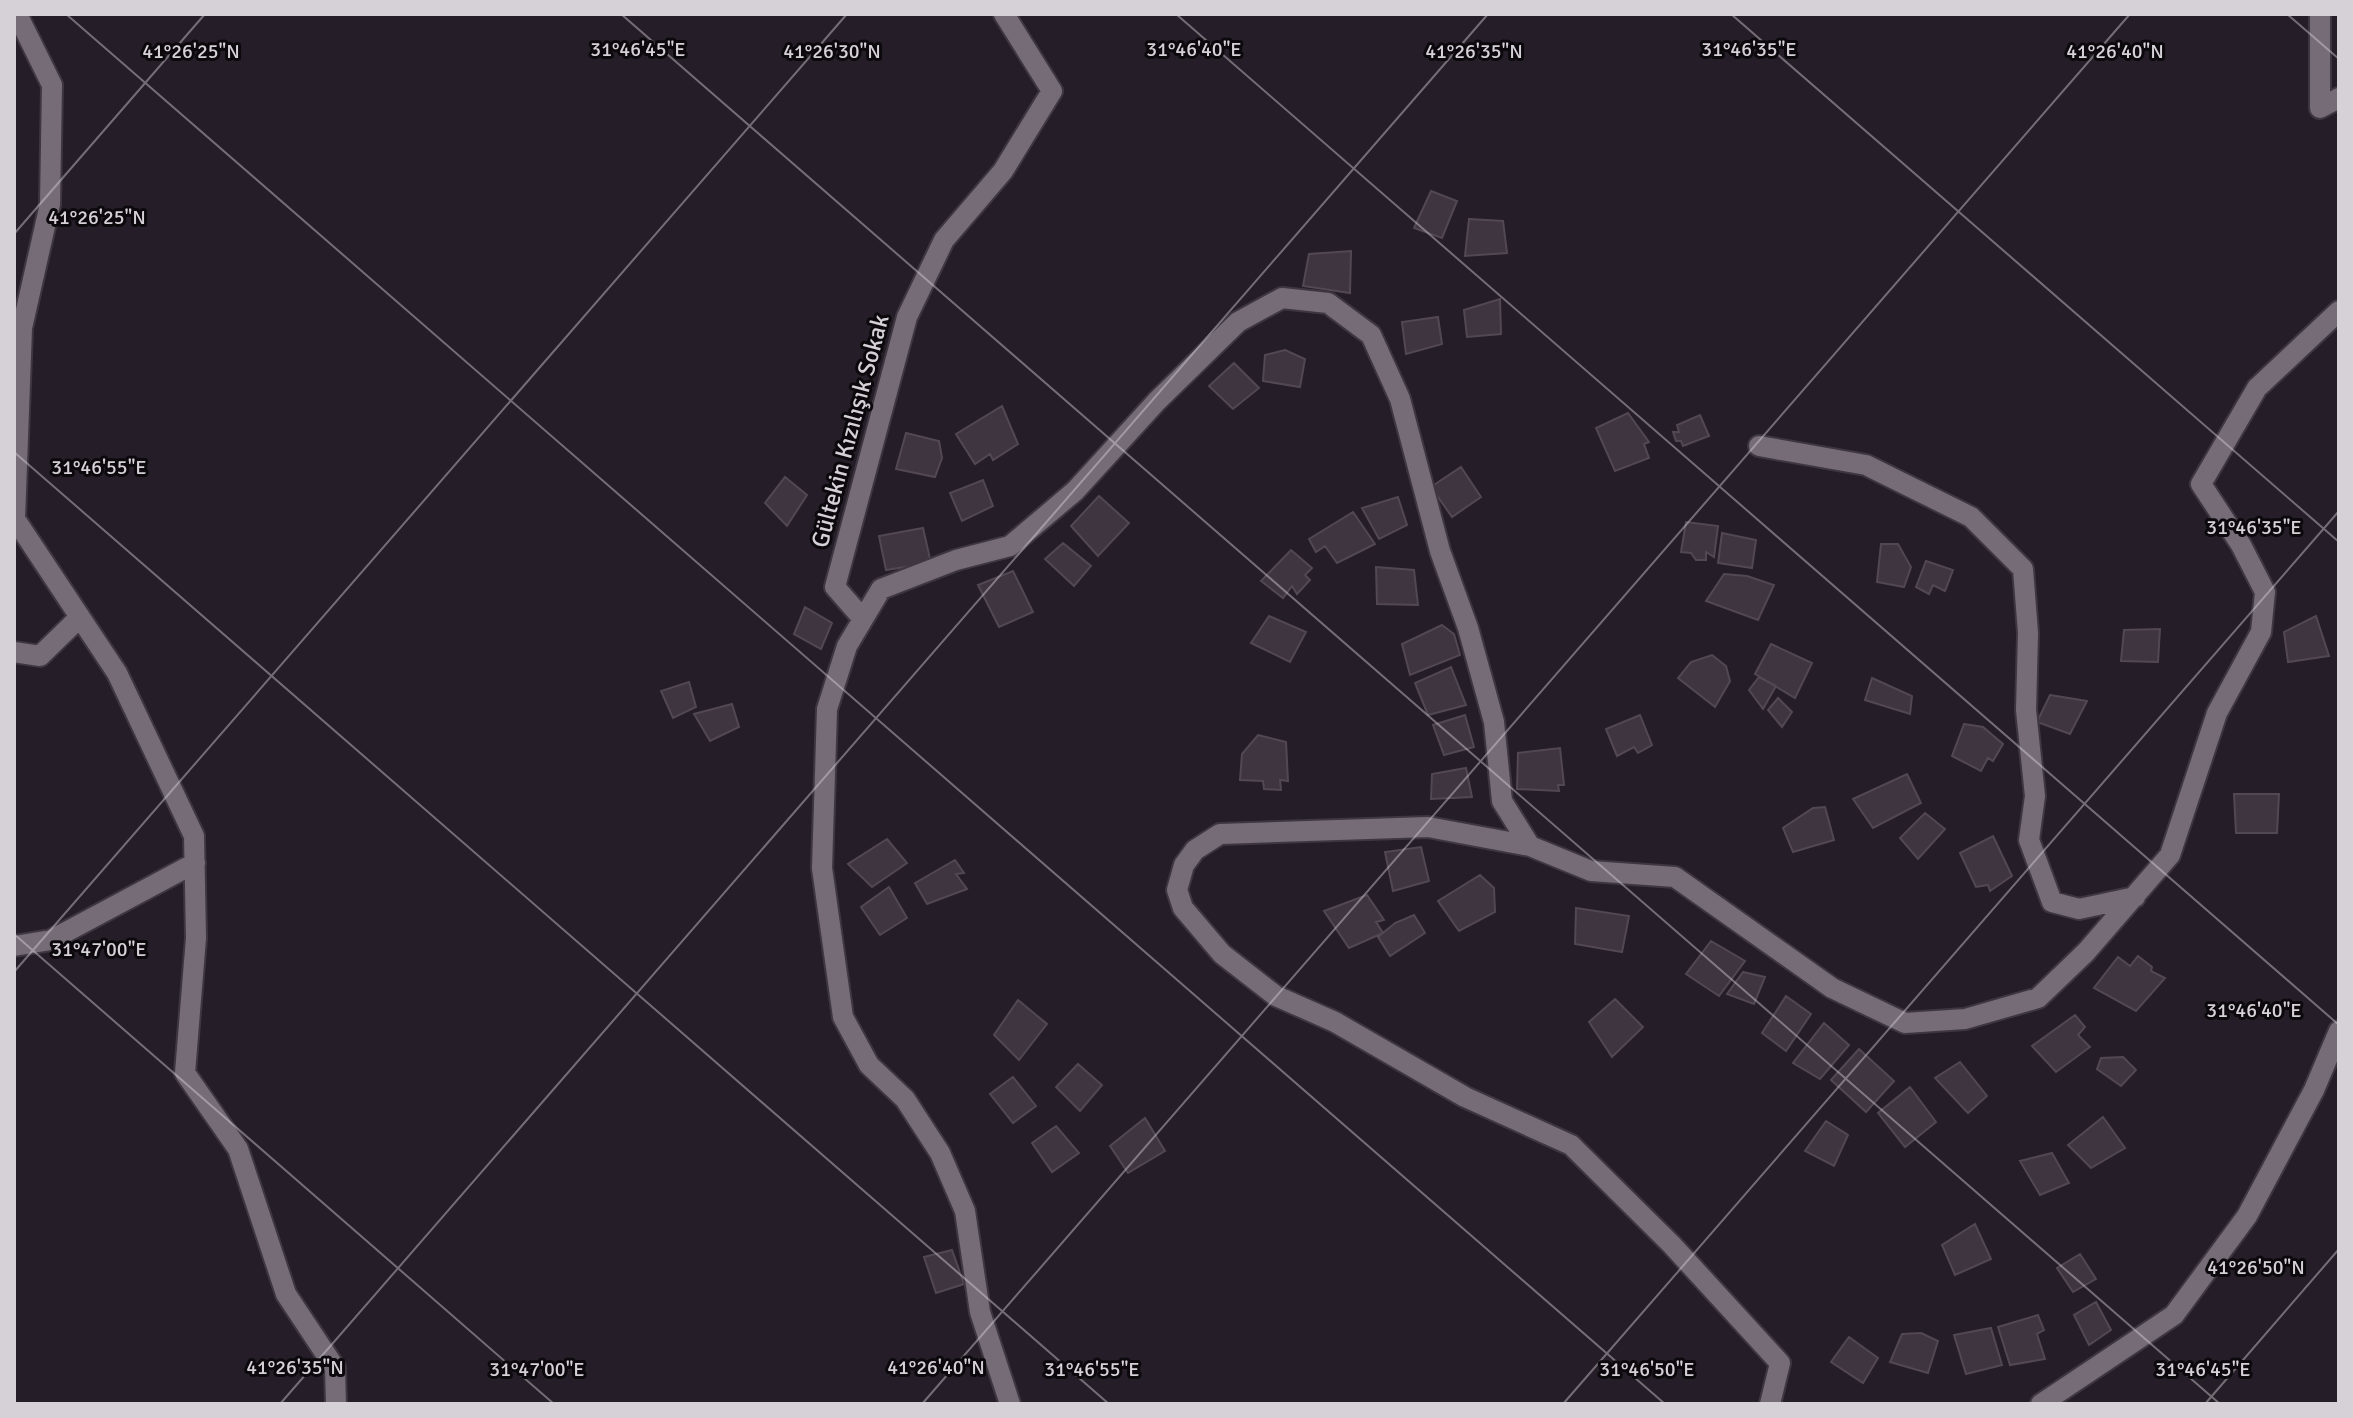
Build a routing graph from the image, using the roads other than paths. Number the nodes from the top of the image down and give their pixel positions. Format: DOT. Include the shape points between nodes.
graph roads {
  1 [pos="17,14"];
  2 [pos="1004,14"];
  3 [pos="2320,14"];
  4 [pos="2339,98"];
  5 [pos="2339,311"];
  6 [pos="1759,446"];
  7 [pos="80,617"];
  8 [pos="863,619"];
  9 [pos="14,652"];
  10 [pos="1530,846"];
  11 [pos="195,863"];
  12 [pos="2135,897"];
  13 [pos="14,946"];
  14 [pos="2339,1031"];
  15 [pos="336,1404"];
  16 [pos="1010,1404"];
  17 [pos="1770,1404"];
  18 [pos="2041,1404"];
  1 -- 7 [label="street" via="52,85 50,204 22,328 15,519"];
  2 -- 8 [label="street, Gültekin Kızılışık Sokak" via="1052,91 1003,171 944,240 907,317 835,587"];
  3 -- 4 [label="street" via="2320,108"];
  5 -- 12 [label="street" via="2257,388 2201,484 2265,592 2261,632 2217,713 2170,855"];
  6 -- 12 [label="street" via="1866,465 1971,517 2023,569 2026,710 2035,796 2029,840 2052,902 2079,909"];
  7 -- 9 [label="street" via="40,656"];
  7 -- 11 [label="street" via="117,673 194,836"];
  8 -- 10 [label="street" via="881,589 1010,546 1075,491 1238,322 1282,298 1328,303 1371,335 1400,399 1494,722 1502,801"];
  8 -- 16 [label="street" via="847,646 827,709 822,868 843,1017 869,1065 905,1099 940,1153 959,1197 980,1312"];
  10 -- 12 [label="street" via="1591,871 1675,877 1832,988 1905,1023 1965,1019 2038,998"];
  10 -- 17 [label="street" via="1428,827 1220,834 1195,850 1177,890 1183,908 1222,954 1276,996 1335,1022 1465,1097 1571,1145 1780,1363"];
  11 -- 13 [label="street" via="51,940"];
  11 -- 15 [label="street" via="196,938 185,1073 238,1149 286,1294 335,1368"];
  14 -- 18 [label="street" via="2247,1216 2174,1315"];
}
